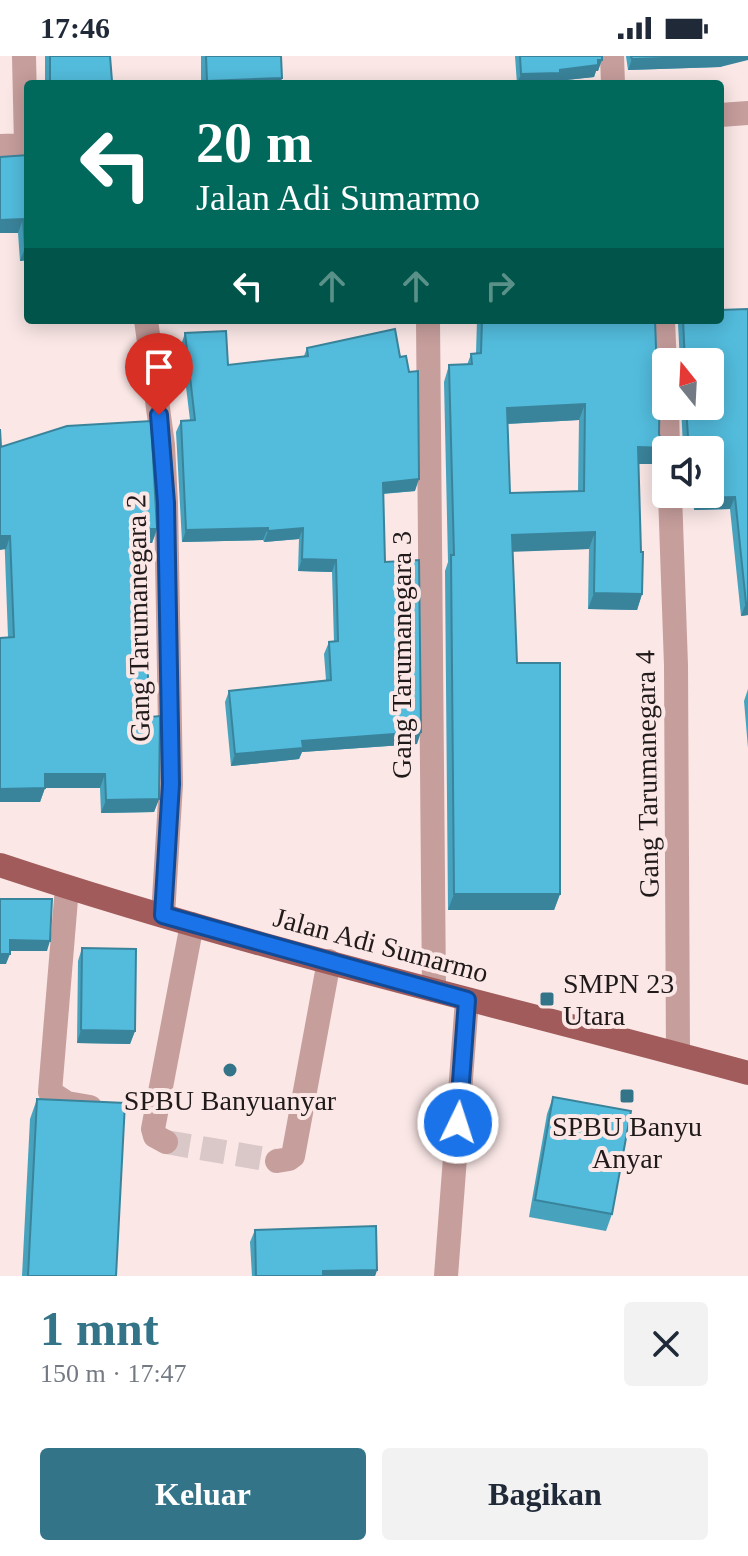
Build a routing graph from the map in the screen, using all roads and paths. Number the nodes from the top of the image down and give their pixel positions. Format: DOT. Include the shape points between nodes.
graph roads {
  1 [pos="24,56"];
  2 [pos="612,56"];
  3 [pos="25,80"];
  4 [pos="613,80"];
  5 [pos="748,113"];
  6 [pos="724,115"];
  7 [pos="24,145"];
  8 [pos="0,146"];
  9 [pos="147,324"];
  10 [pos="428,324"];
  11 [pos="663,324"];
  12 [pos="664,348"];
  13 [pos="670,508"];
  14 [pos="0,865"];
  15 [pos="67,887"];
  16 [pos="163,915"];
  17 [pos="192,924"];
  18 [pos="329,961"];
  19 [pos="434,990"];
  20 [pos="467,1000"];
  21 [pos="678,1054"];
  22 [pos="748,1073"];
  23 [pos="91,1107"];
  24 [pos="166,1142"];
  25 [pos="277,1161"];
  26 [pos="446,1276"];
  1 -- 3 [label="street"];
  2 -- 4 [label="street"];
  5 -- 6 [label="street"];
  7 -- 8 [label="street"];
  9 -- 16 [label="street, Gang Tarumanegara 2" via="166,503 171,784"];
  10 -- 19 [label="street, Gang Tarumanegara 3"];
  11 -- 12 [label="street"];
  13 -- 21 [label="street, Gang Tarumanegara 4"];
  14 -- 15 [label="main road, Jalan Adi Sumarmo"];
  15 -- 16 [label="main road, Jalan Adi Sumarmo"];
  15 -- 23 [label="street" via="50,1092 67,1103"];
  16 -- 17 [label="main road, Jalan Adi Sumarmo"];
  17 -- 18 [label="main road, Jalan Adi Sumarmo"];
  17 -- 24 [label="street" via="153,1129"];
  18 -- 19 [label="main road, Jalan Adi Sumarmo"];
  18 -- 25 [label="street" via="293,1156"];
  19 -- 20 [label="main road, Jalan Adi Sumarmo"];
  20 -- 21 [label="main road, Jalan Adi Sumarmo"];
  20 -- 26 [label="street"];
  21 -- 22 [label="main road, Jalan Adi Sumarmo"];
}
